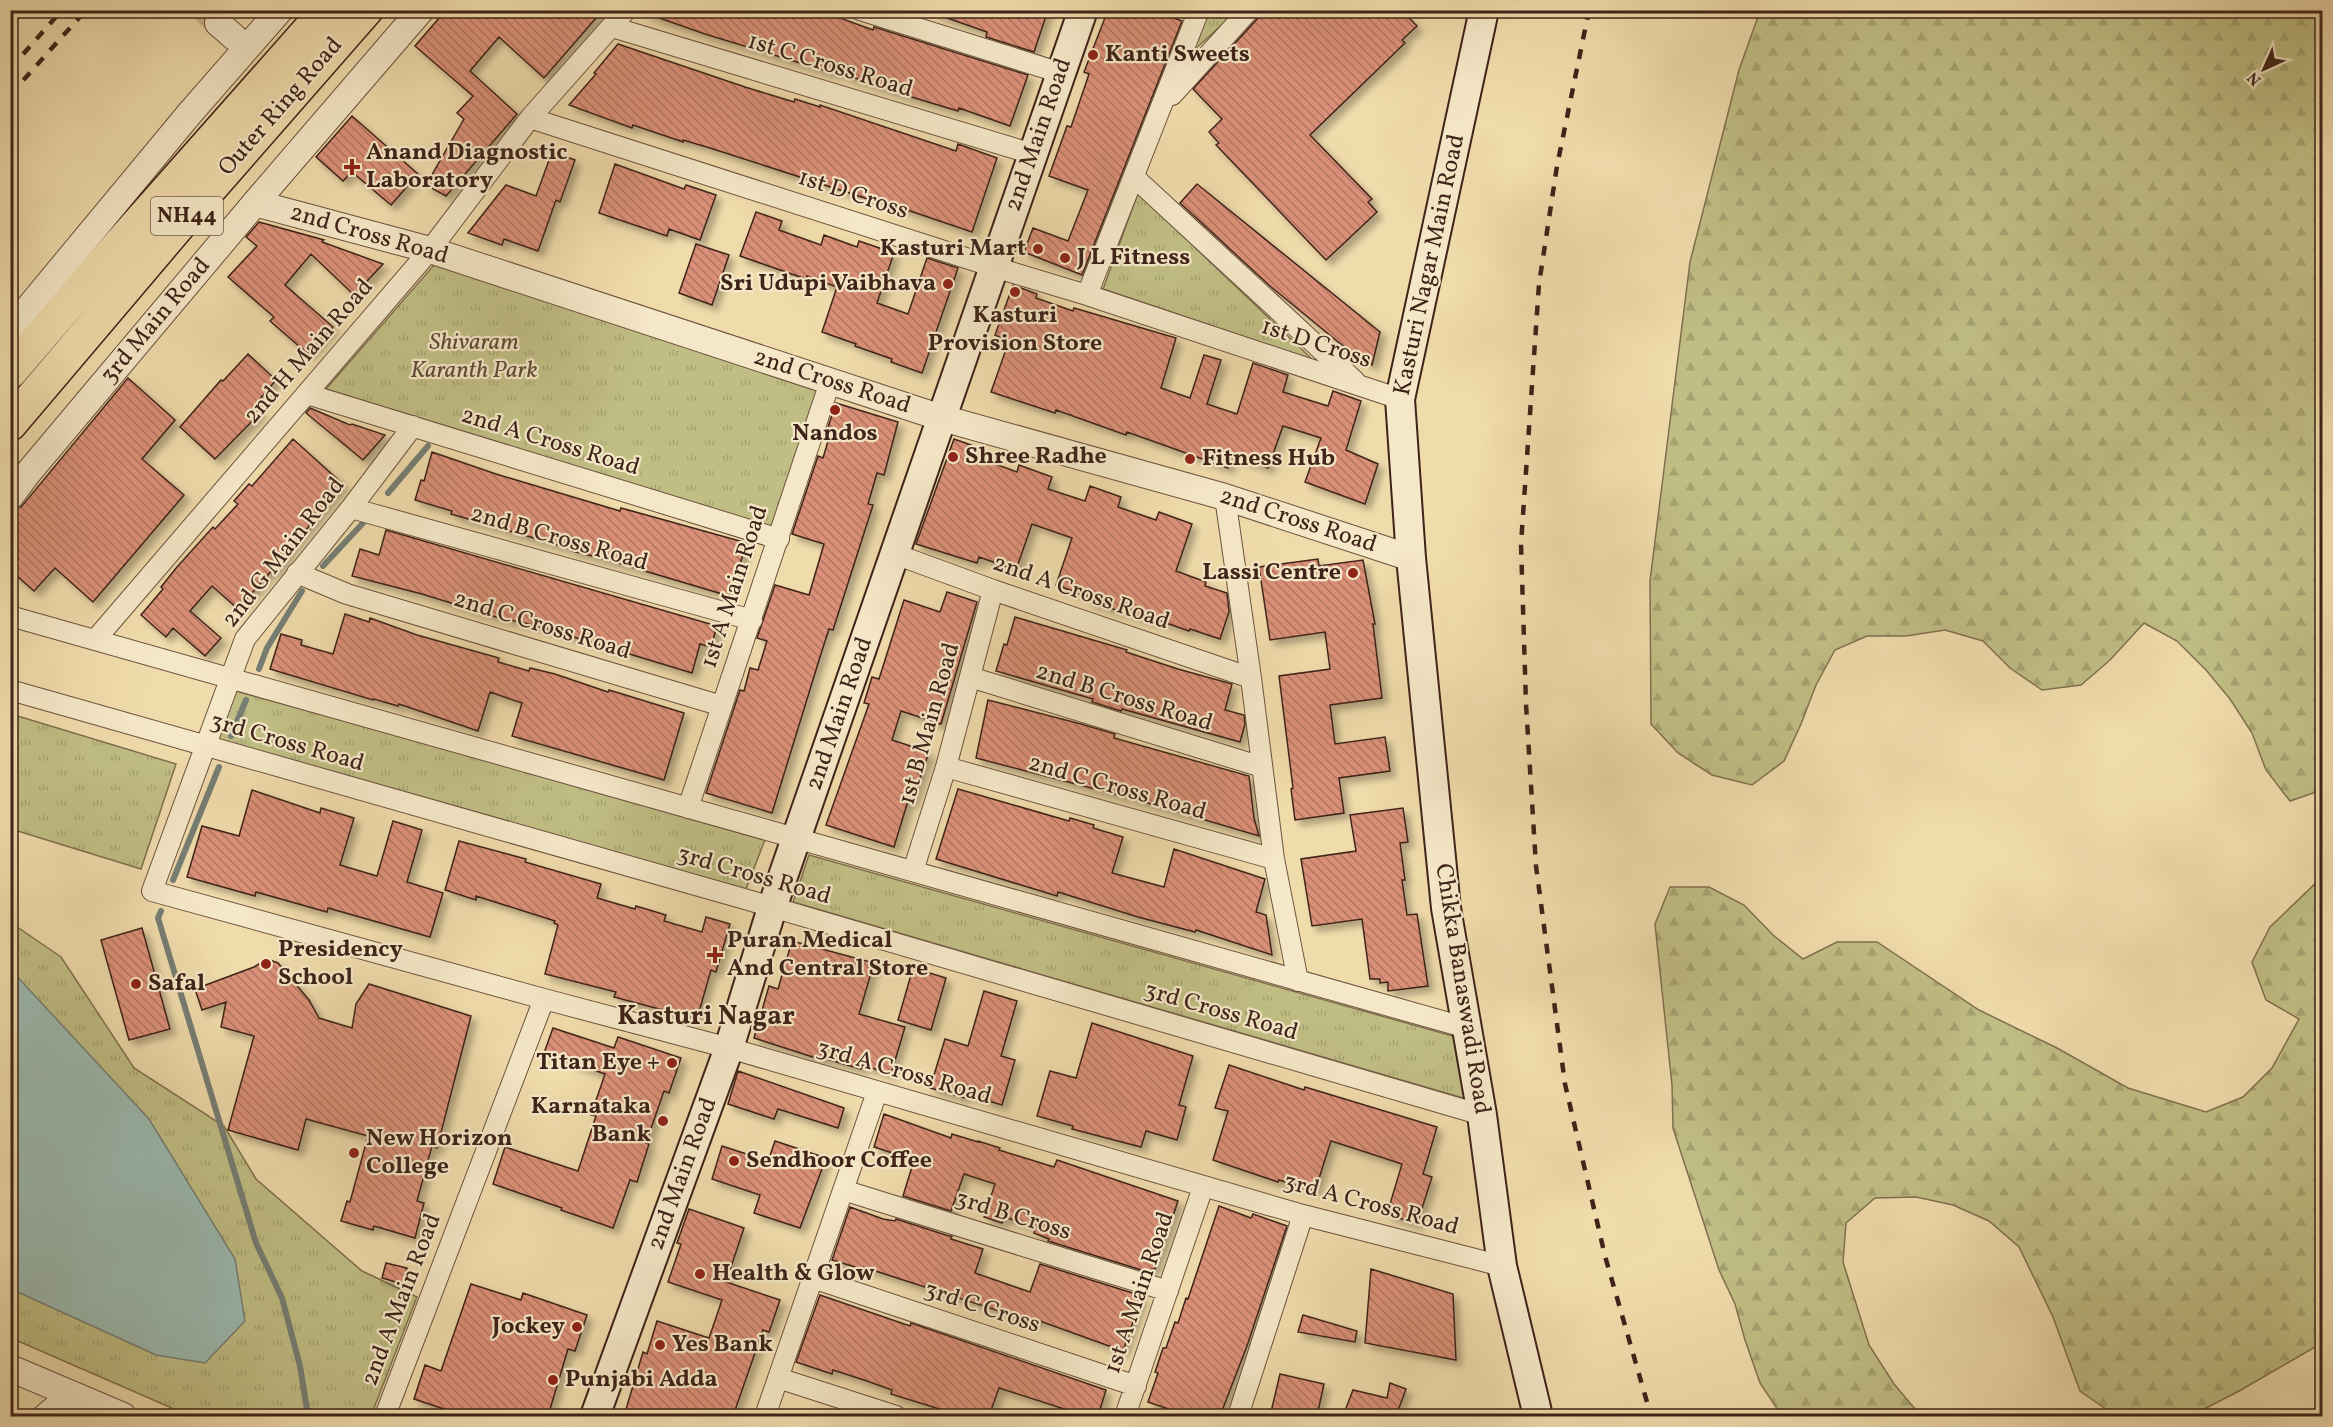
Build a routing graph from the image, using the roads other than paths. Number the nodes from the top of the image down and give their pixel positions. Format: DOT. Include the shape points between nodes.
graph roads {
  1 [pos="258,10"];
  2 [pos="280,10"];
  3 [pos="327,10"];
  4 [pos="366,10"];
  5 [pos="421,10"];
  6 [pos="626,10"];
  7 [pos="860,10"];
  8 [pos="1083,10"];
  9 [pos="1199,10"];
  10 [pos="1249,10"];
  11 [pos="1484,10"];
  12 [pos="612,27"];
  13 [pos="1061,73"];
  14 [pos="1165,103"];
  15 [pos="190,112"];
  16 [pos="530,118"];
  17 [pos="1033,154"];
  18 [pos="1134,177"];
  19 [pos="255,203"];
  20 [pos="430,250"];
  21 [pos="994,267"];
  22 [pos="1087,295"];
  23 [pos="10,330"];
  24 [pos="10,372"];
  25 [pos="830,382"];
  26 [pos="1361,387"];
  27 [pos="307,394"];
  28 [pos="1400,399"];
  29 [pos="942,418"];
  30 [pos="10,424"];
  31 [pos="413,426"];
  32 [pos="10,497"];
  33 [pos="1225,497"];
  34 [pos="351,507"];
  35 [pos="779,539"];
  36 [pos="895,554"];
  37 [pos="1411,558"];
  38 [pos="297,573"];
  39 [pos="993,591"];
  40 [pos="10,616"];
  41 [pos="752,620"];
  42 [pos="95,640"];
  43 [pos="970,677"];
  44 [pos="231,678"];
  45 [pos="1251,678"];
  46 [pos="10,690"];
  47 [pos="722,706"];
  48 [pos="206,746"];
  49 [pos="946,767"];
  50 [pos="1262,767"];
  51 [pos="688,808"];
  52 [pos="797,838"];
  53 [pos="1274,859"];
  54 [pos="913,871"];
  55 [pos="152,891"];
  56 [pos="772,908"];
  57 [pos="1299,981"];
  58 [pos="544,999"];
  59 [pos="1467,1028"];
  60 [pos="729,1047"];
  61 [pos="877,1092"];
  62 [pos="1482,1114"];
  63 [pos="1203,1186"];
  64 [pos="843,1190"];
  65 [pos="1303,1215"];
  66 [pos="1502,1266"];
  67 [pos="813,1278"];
  68 [pos="1168,1291"];
  69 [pos="10,1368"];
  70 [pos="778,1378"];
  71 [pos="1136,1386"];
  72 [pos="68,1394"];
  73 [pos="42,1416"];
  74 [pos="82,1416"];
  75 [pos="123,1416"];
  76 [pos="385,1416"];
  77 [pos="595,1416"];
  78 [pos="765,1416"];
  79 [pos="896,1416"];
  80 [pos="1125,1416"];
  81 [pos="1238,1416"];
  82 [pos="1538,1416"];
  1 -- 15 [label="street" via="226,30 187,93"];
  2 -- 15 [label="street"];
  3 -- 24 [label="highway, Outer Ring Road / NH44"];
  4 -- 30 [label="highway, Outer Ring Road / NH44"];
  5 -- 19 [label="street, 3rd Main Road"];
  6 -- 12 [label="street, 2nd H Main Road"];
  7 -- 13 [label="street"];
  8 -- 13 [label="main road, 2nd Main Road"];
  9 -- 14 [label="street"];
  10 -- 14 [label="street"];
  11 -- 28 [label="main road, Kasturi Nagar Main Road"];
  12 -- 16 [label="street, 2nd H Main Road"];
  12 -- 17 [label="street, 1st C Cross Road"];
  13 -- 17 [label="main road, 2nd Main Road"];
  14 -- 18 [label="street"];
  15 -- 23 [label="street"];
  16 -- 20 [label="street, 2nd H Main Road"];
  16 -- 21 [label="street, 1st D Cross"];
  17 -- 21 [label="main road, 2nd Main Road"];
  18 -- 22 [label="street"];
  18 -- 26 [label="street"];
  19 -- 20 [label="street, 2nd Cross Road"];
  19 -- 32 [label="street, 3rd Main Road"];
  20 -- 25 [label="street, 2nd Cross Road"];
  20 -- 27 [label="street, 2nd H Main Road"];
  21 -- 22 [label="street, 1st D Cross"];
  21 -- 29 [label="main road, 2nd Main Road"];
  22 -- 26 [label="street, 1st D Cross"];
  25 -- 29 [label="street, 2nd Cross Road"];
  25 -- 35 [label="street, 1st A Main Road"];
  26 -- 28 [label="street, 1st D Cross"];
  27 -- 31 [label="street, 2nd A Cross Road"];
  27 -- 42 [label="street, 2nd H Main Road"];
  28 -- 37 [label="main road, Kasturi Nagar Main Road"];
  29 -- 33 [label="street, 2nd Cross Road"];
  29 -- 36 [label="main road, 2nd Main Road"];
  31 -- 34 [label="street, 2nd G Main Road"];
  31 -- 35 [label="street, 2nd A Cross Road"];
  33 -- 37 [label="street, 2nd Cross Road"];
  33 -- 45 [label="street"];
  34 -- 38 [label="street, 2nd G Main Road"];
  34 -- 41 [label="street, 2nd B Cross Road"];
  35 -- 41 [label="street, 1st A Main Road"];
  36 -- 39 [label="street, 2nd A Cross Road"];
  36 -- 52 [label="main road, 2nd Main Road"];
  37 -- 59 [label="main road, Chikka Banaswadi Road" via="1446,908"];
  38 -- 44 [label="street, 2nd G Main Road" via="245,639"];
  38 -- 47 [label="street, 2nd C Cross Road" via="347,594"];
  39 -- 43 [label="street, 1st B Main Road"];
  39 -- 45 [label="street, 2nd A Cross Road"];
  40 -- 42 [label="street, 3rd Cross Road"];
  41 -- 47 [label="street, 1st A Main Road"];
  42 -- 44 [label="street, 3rd Cross Road"];
  43 -- 49 [label="street, 1st B Main Road"];
  43 -- 50 [label="street, 2nd B Cross Road"];
  44 -- 48 [label="street, 2nd G Main Road"];
  44 -- 51 [label="street, 3rd Cross Road"];
  45 -- 50 [label="street"];
  46 -- 48 [label="street, 3rd Cross Road"];
  47 -- 51 [label="street, 1st A Main Road"];
  48 -- 55 [label="street, 2nd G Main Road"];
  48 -- 56 [label="street, 3rd Cross Road"];
  49 -- 53 [label="street, 2nd C Cross Road"];
  49 -- 54 [label="street, 1st B Main Road"];
  50 -- 53 [label="street"];
  51 -- 52 [label="street, 3rd Cross Road"];
  52 -- 54 [label="street, 3rd Cross Road"];
  52 -- 56 [label="main road, 2nd Main Road"];
  53 -- 57 [label="street"];
  54 -- 57 [label="street, 3rd Cross Road"];
  55 -- 58 [label="street, 3rd A Cross Road"];
  56 -- 60 [label="main road, 2nd Main Road"];
  56 -- 62 [label="street, 3rd Cross Road"];
  57 -- 59 [label="street, 3rd Cross Road"];
  58 -- 60 [label="street, 3rd A Cross Road"];
  58 -- 76 [label="street, 2nd A Main Road"];
  59 -- 62 [label="main road, Chikka Banaswadi Road"];
  60 -- 61 [label="street, 3rd A Cross Road"];
  60 -- 77 [label="main road, 2nd Main Road"];
  61 -- 63 [label="street, 3rd A Cross Road"];
  61 -- 64 [label="street"];
  62 -- 66 [label="main road, Chikka Banaswadi Road"];
  63 -- 65 [label="street, 3rd A Cross Road"];
  63 -- 68 [label="street, 1st A Main Road"];
  64 -- 67 [label="street"];
  64 -- 68 [label="street, 3rd B Cross"];
  65 -- 66 [label="street, 3rd A Cross Road"];
  65 -- 81 [label="street"];
  66 -- 82 [label="main road, Chikka Banaswadi Road"];
  67 -- 70 [label="street"];
  67 -- 71 [label="street, 3rd C Cross"];
  68 -- 71 [label="street, 1st A Main Road"];
  69 -- 72 [label="street"];
  70 -- 78 [label="street"];
  70 -- 79 [label="street"];
  71 -- 80 [label="street, 1st A Main Road"];
  72 -- 73 [label="street"];
  72 -- 74 [label="street"];
  72 -- 75 [label="street"];
}
